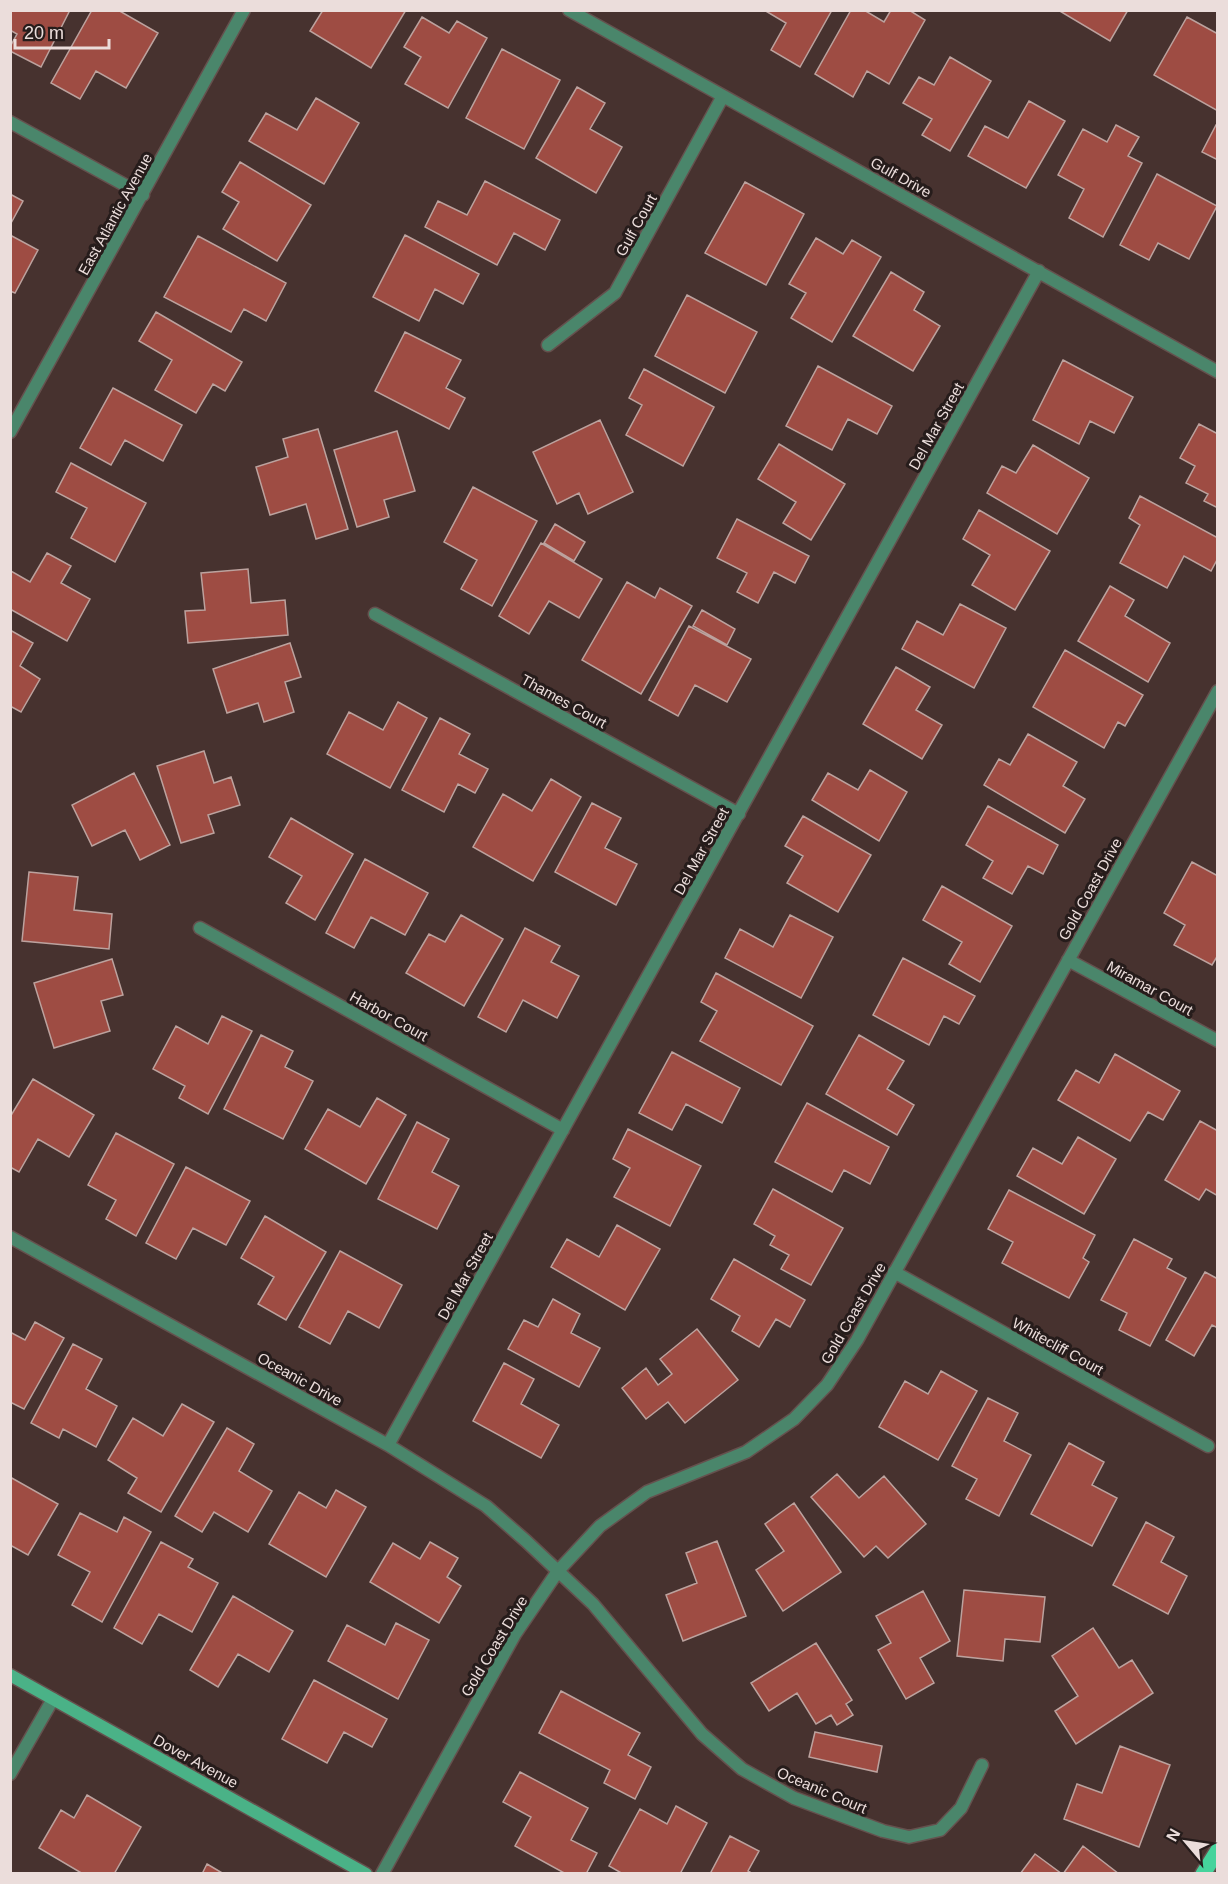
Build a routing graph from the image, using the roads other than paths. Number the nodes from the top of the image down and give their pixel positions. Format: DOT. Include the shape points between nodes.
graph roads {
  1 [pos="244,10"];
  2 [pos="569,10"];
  3 [pos="723,96"];
  4 [pos="10,122"];
  5 [pos="143,195"];
  6 [pos="1039,271"];
  7 [pos="548,345"];
  8 [pos="1218,372"];
  9 [pos="10,432"];
  10 [pos="375,614"];
  11 [pos="1218,691"];
  12 [pos="739,814"];
  13 [pos="200,928"];
  14 [pos="1068,960"];
  15 [pos="1218,1041"];
  16 [pos="563,1130"];
  17 [pos="10,1237"];
  18 [pos="894,1272"];
  19 [pos="388,1445"];
  20 [pos="1208,1446"];
  21 [pos="558,1571"];
  22 [pos="10,1675"];
  23 [pos="52,1699"];
  24 [pos="982,1765"];
  25 [pos="10,1774"];
  26 [pos="1218,1850"];
  27 [pos="366,1874"];
  28 [pos="381,1874"];
  29 [pos="1203,1874"];
  1 -- 5 [label="street, East Atlantic Avenue"];
  2 -- 3 [label="street, Gulf Drive"];
  3 -- 6 [label="street, Gulf Drive"];
  3 -- 7 [label="street, Gulf Court" via="615,293"];
  4 -- 5 [label="street"];
  5 -- 9 [label="street, East Atlantic Avenue"];
  6 -- 8 [label="street, Gulf Drive"];
  6 -- 12 [label="street, Del Mar Street"];
  10 -- 12 [label="street, Thames Court"];
  11 -- 14 [label="street, Gold Coast Drive"];
  12 -- 16 [label="street, Del Mar Street"];
  13 -- 16 [label="street, Harbor Court"];
  14 -- 15 [label="street, Miramar Court"];
  14 -- 18 [label="street, Gold Coast Drive"];
  16 -- 19 [label="street, Del Mar Street"];
  17 -- 19 [label="street, Oceanic Drive"];
  18 -- 20 [label="street, Whitecliff Court"];
  18 -- 21 [label="street, Gold Coast Drive" via="827,1385 794,1419 746,1452 648,1492 600,1526"];
  19 -- 21 [label="street, Oceanic Drive" via="486,1506"];
  21 -- 24 [label="street, Oceanic Court" via="593,1604 702,1734 742,1769 794,1798 909,1837 940,1830 961,1808"];
  21 -- 28 [label="street, Gold Coast Drive" via="515,1634"];
  22 -- 23 [label="main road, Dover Avenue"];
  23 -- 25 [label="street"];
  23 -- 27 [label="main road, Dover Avenue"];
  26 -- 29 [label="main road"];
}
